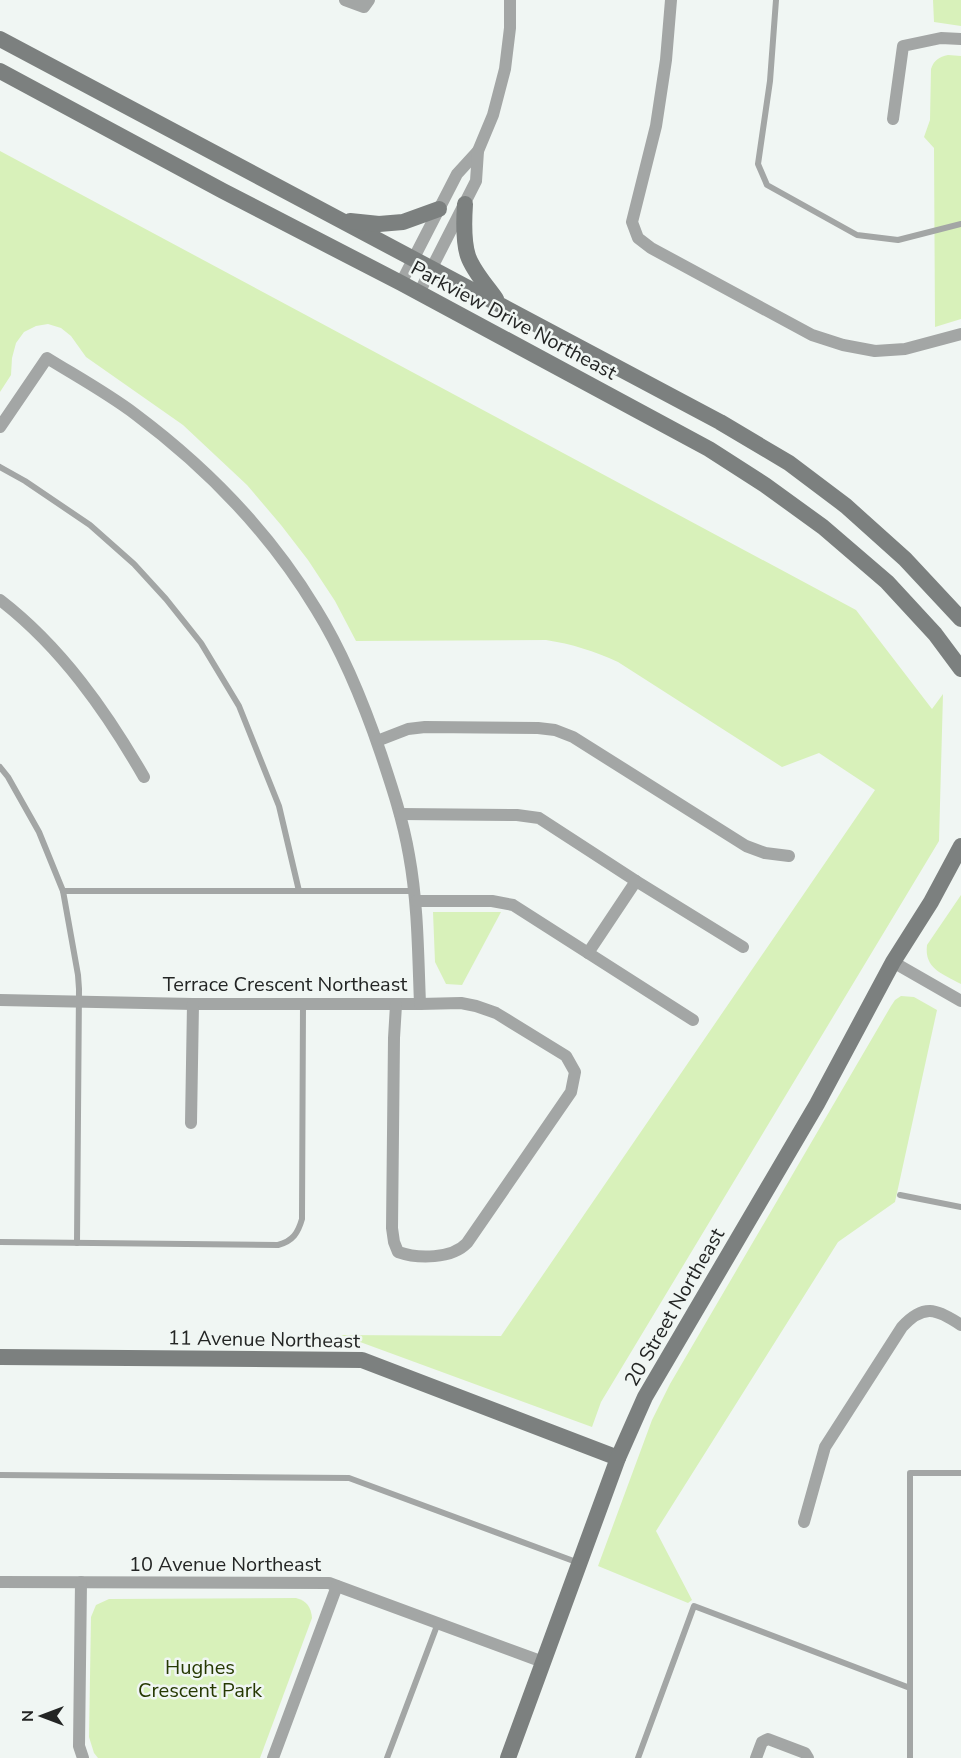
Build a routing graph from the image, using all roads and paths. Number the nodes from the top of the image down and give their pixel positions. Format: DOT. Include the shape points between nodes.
graph roads {
  1 [pos="345,0"];
  2 [pos="369,0"];
  3 [pos="510,0"];
  4 [pos="671,0"];
  5 [pos="776,0"];
  6 [pos="0,39"];
  7 [pos="961,39"];
  8 [pos="0,71"];
  9 [pos="893,119"];
  10 [pos="478,151"];
  11 [pos="465,204"];
  12 [pos="439,209"];
  13 [pos="340,220"];
  14 [pos="961,224"];
  15 [pos="413,259"];
  16 [pos="433,268"];
  17 [pos="400,283"];
  18 [pos="419,293"];
  19 [pos="500,304"];
  20 [pos="961,334"];
  21 [pos="0,427"];
  22 [pos="0,467"];
  23 [pos="0,600"];
  24 [pos="961,619"];
  25 [pos="961,669"];
  26 [pos="377,741"];
  27 [pos="0,767"];
  28 [pos="144,777"];
  29 [pos="400,814"];
  30 [pos="961,846"];
  31 [pos="789,856"];
  32 [pos="961,868"];
  33 [pos="636,881"];
  34 [pos="63,891"];
  35 [pos="299,891"];
  36 [pos="415,896"];
  37 [pos="931,902"];
  38 [pos="742,947"];
  39 [pos="588,953"];
  40 [pos="893,962"];
  41 [pos="0,1000"];
  42 [pos="961,1001"];
  43 [pos="79,1002"];
  44 [pos="194,1004"];
  45 [pos="303,1004"];
  46 [pos="420,1004"];
  47 [pos="396,1005"];
  48 [pos="693,1020"];
  49 [pos="191,1122"];
  50 [pos="900,1195"];
  51 [pos="961,1207"];
  52 [pos="0,1242"];
  53 [pos="77,1243"];
  54 [pos="961,1325"];
  55 [pos="0,1357"];
  56 [pos="618,1458"];
  57 [pos="961,1473"];
  58 [pos="0,1475"];
  59 [pos="804,1522"];
  60 [pos="579,1564"];
  61 [pos="0,1582"];
  62 [pos="81,1582"];
  63 [pos="337,1586"];
  64 [pos="438,1623"];
  65 [pos="543,1662"];
  66 [pos="910,1688"];
  67 [pos="83,1758"];
  68 [pos="273,1758"];
  69 [pos="387,1758"];
  70 [pos="508,1758"];
  71 [pos="638,1758"];
  72 [pos="756,1758"];
  73 [pos="808,1758"];
  74 [pos="910,1758"];
  1 -- 2 [label="street" via="364,7"];
  3 -- 10 [label="street" via="505,69"];
  4 -- 20 [label="street" via="656,126 632,222 638,238 812,335 843,345 875,351 905,349"];
  5 -- 14 [label="lane" via="771,81 758,164 767,185 857,235 897,240"];
  6 -- 13 [label="main road, Parkview Drive Northeast"];
  7 -- 9 [label="street" via="941,38 903,46"];
  8 -- 17 [label="main road, Parkview Drive Northeast"];
  10 -- 11 [label="street" via="476,181"];
  10 -- 12 [label="street" via="457,174"];
  11 -- 16 [label="street"];
  11 -- 19 [label="main road" via="468,256"];
  12 -- 13 [label="main road" via="403,222"];
  12 -- 15 [label="street"];
  13 -- 15 [label="main road, Parkview Drive Northeast"];
  15 -- 16 [label="main road, Parkview Drive Northeast"];
  15 -- 17 [label="street"];
  16 -- 18 [label="street"];
  16 -- 19 [label="main road, Parkview Drive Northeast"];
  17 -- 18 [label="main road, Parkview Drive Northeast"];
  18 -- 25 [label="main road, Parkview Drive Northeast" via="709,449 765,485 823,527 887,582"];
  19 -- 24 [label="main road, Parkview Drive Northeast" via="789,463 846,506 905,559"];
  21 -- 26 [label="street, Terrace Crescent Northeast" via="46,358 166,438 227,495 293,574 341,654"];
  22 -- 35 [label="lane" via="90,525 134,564 201,643 238,706 279,806"];
  23 -- 28 [label="street" via="62,658 99,705"];
  26 -- 29 [label="street, Terrace Crescent Northeast"];
  26 -- 31 [label="street" via="408,729 432,726 555,730 573,736 746,846"];
  27 -- 34 [label="lane" via="39,832"];
  29 -- 33 [label="street" via="539,818"];
  29 -- 36 [label="street, Terrace Crescent Northeast"];
  30 -- 37 [label="main road, 20 Street Northeast"];
  32 -- 37 [label="main road, 20 Street Northeast"];
  33 -- 38 [label="street"];
  33 -- 39 [label="street"];
  34 -- 35 [label="lane"];
  34 -- 43 [label="lane"];
  35 -- 36 [label="lane"];
  36 -- 39 [label="street" via="513,905"];
  36 -- 46 [label="street, Terrace Crescent Northeast"];
  37 -- 40 [label="main road, 20 Street Northeast"];
  39 -- 48 [label="street"];
  40 -- 42 [label="street"];
  40 -- 56 [label="main road, 20 Street Northeast" via="817,1104 645,1397"];
  41 -- 43 [label="street, Terrace Crescent Northeast"];
  43 -- 44 [label="street, Terrace Crescent Northeast"];
  43 -- 53 [label="lane"];
  44 -- 45 [label="street, Terrace Crescent Northeast"];
  44 -- 49 [label="street"];
  45 -- 47 [label="street, Terrace Crescent Northeast"];
  45 -- 53 [label="lane" via="302,1219 294,1237 278,1245"];
  46 -- 47 [label="street, Terrace Crescent Northeast"];
  46 -- 47 [label="street" via="461,1003 496,1013 566,1056 575,1072 571,1092 467,1243 446,1255 408,1255 398,1252 393,1242"];
  50 -- 51 [label="lane"];
  52 -- 53 [label="lane"];
  54 -- 59 [label="street" via="935,1311 922,1311 902,1327 825,1447"];
  55 -- 56 [label="main road, 11 Avenue Northeast" via="362,1360"];
  56 -- 60 [label="main road, 20 Street Northeast"];
  57 -- 66 [label="lane" via="910,1473"];
  58 -- 60 [label="lane" via="349,1478"];
  60 -- 65 [label="main road, 20 Street Northeast"];
  61 -- 62 [label="street, 10 Avenue Northeast"];
  62 -- 63 [label="street, 10 Avenue Northeast"];
  62 -- 67 [label="street" via="79,1746"];
  63 -- 64 [label="street, 10 Avenue Northeast"];
  63 -- 68 [label="street"];
  64 -- 65 [label="street, 10 Avenue Northeast"];
  64 -- 69 [label="lane"];
  65 -- 70 [label="main road, 20 Street Northeast"];
  66 -- 71 [label="lane" via="694,1606"];
  66 -- 74 [label="lane"];
  72 -- 73 [label="street" via="762,1742 768,1739"];
}
